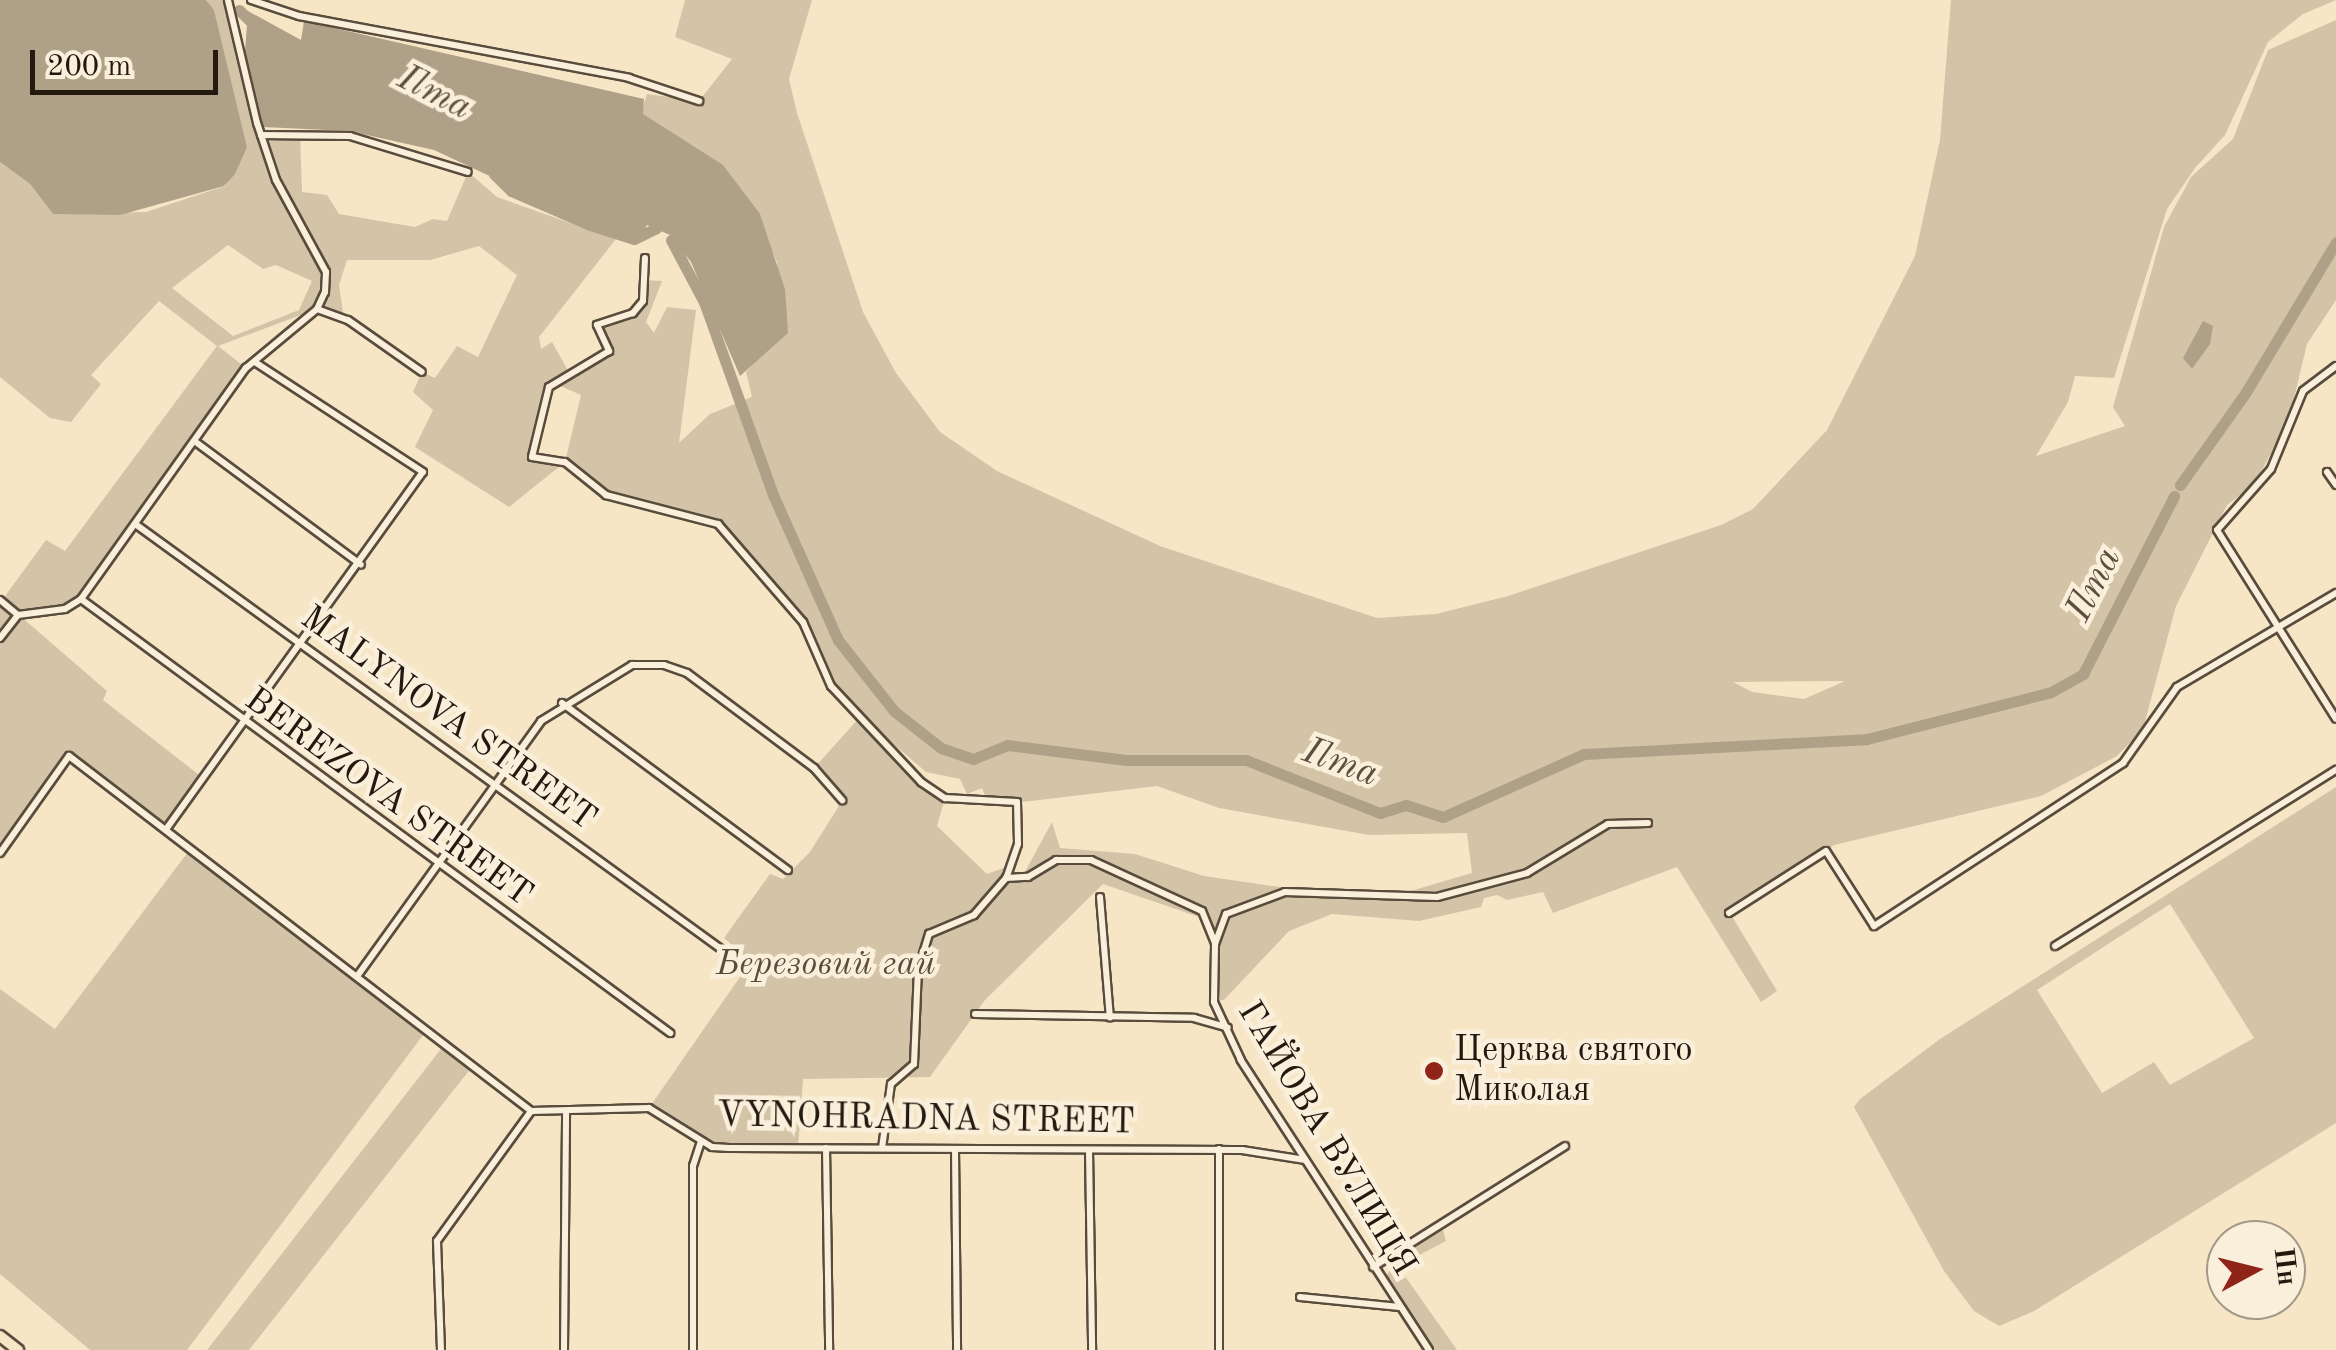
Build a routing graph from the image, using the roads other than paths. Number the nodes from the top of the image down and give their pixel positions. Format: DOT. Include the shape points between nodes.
graph roads {
  1 [pos="228,0"];
  2 [pos="251,0"];
  3 [pos="699,101"];
  4 [pos="261,136"];
  5 [pos="468,172"];
  6 [pos="645,258"];
  7 [pos="317,309"];
  8 [pos="254,362"];
  9 [pos="2336,366"];
  10 [pos="422,372"];
  11 [pos="197,443"];
  12 [pos="2327,472"];
  13 [pos="2336,485"];
  14 [pos="138,526"];
  15 [pos="361,565"];
  16 [pos="2336,593"];
  17 [pos="81,599"];
  18 [pos="0,600"];
  19 [pos="18,614"];
  20 [pos="2279,626"];
  21 [pos="0,638"];
  22 [pos="304,645"];
  23 [pos="562,703"];
  24 [pos="2336,719"];
  25 [pos="243,724"];
  26 [pos="2336,770"];
  27 [pos="494,780"];
  28 [pos="842,800"];
  29 [pos="1648,823"];
  30 [pos="167,828"];
  31 [pos="0,853"];
  32 [pos="435,865"];
  33 [pos="788,870"];
  34 [pos="1006,878"];
  35 [pos="1100,897"];
  36 [pos="1729,914"];
  37 [pos="1215,944"];
  38 [pos="2055,946"];
  39 [pos="728,954"];
  40 [pos="358,975"];
  41 [pos="975,1014"];
  42 [pos="1110,1018"];
  43 [pos="1229,1029"];
  44 [pos="670,1034"];
  45 [pos="531,1111"];
  46 [pos="566,1112"];
  47 [pos="701,1141"];
  48 [pos="1565,1146"];
  49 [pos="826,1148"];
  50 [pos="882,1148"];
  51 [pos="955,1149"];
  52 [pos="1219,1149"];
  53 [pos="1089,1150"];
  54 [pos="1305,1160"];
  55 [pos="1373,1267"];
  56 [pos="1300,1297"];
  57 [pos="1400,1308"];
  58 [pos="0,1336"];
  59 [pos="18,1350"];
  60 [pos="441,1350"];
  61 [pos="564,1350"];
  62 [pos="694,1350"];
  63 [pos="829,1350"];
  64 [pos="958,1350"];
  65 [pos="1092,1350"];
  66 [pos="1219,1350"];
  67 [pos="1429,1350"];
  1 -- 4 [label="street"];
  2 -- 3 [label="street" via="467,51 629,78"];
  4 -- 5 [label="street" via="350,136"];
  4 -- 7 [label="street" via="276,180 326,272"];
  6 -- 34 [label="street" via="642,301 633,313 597,325 609,351 549,387 532,456 564,462 606,495 718,524 803,622 832,686 920,782 945,798 1017,802 1018,844"];
  7 -- 8 [label="street"];
  7 -- 10 [label="street" via="348,320"];
  8 -- 11 [label="street"];
  8 -- 15 [label="street" via="423,472"];
  9 -- 20 [label="street" via="2304,390 2271,469 2217,530"];
  11 -- 14 [label="street"];
  11 -- 15 [label="street"];
  12 -- 13 [label="street"];
  14 -- 17 [label="street"];
  14 -- 22 [label="street, MALYNOVA STREET"];
  15 -- 22 [label="street"];
  16 -- 20 [label="street"];
  17 -- 19 [label="street" via="65,609"];
  17 -- 25 [label="street, BEREZOVA STREET"];
  18 -- 19 [label="street"];
  19 -- 21 [label="street"];
  20 -- 24 [label="street"];
  20 -- 36 [label="street" via="2178,687 2123,763 1874,926 1826,851"];
  22 -- 25 [label="street"];
  22 -- 27 [label="street, MALYNOVA STREET"];
  23 -- 27 [label="street"];
  23 -- 28 [label="street" via="632,665 687,673 814,768"];
  23 -- 33 [label="street"];
  25 -- 30 [label="street"];
  25 -- 32 [label="street, BEREZOVA STREET"];
  26 -- 38 [label="street"];
  27 -- 32 [label="street"];
  27 -- 39 [label="street, MALYNOVA STREET"];
  29 -- 37 [label="street" via="1608,824 1527,873 1437,897 1284,892 1232,908"];
  31 -- 40 [label="street" via="69,756"];
  32 -- 40 [label="street"];
  32 -- 44 [label="street, BEREZOVA STREET"];
  34 -- 37 [label="street" via="1028,877 1056,860 1091,860 1202,911"];
  34 -- 50 [label="street" via="974,915 929,934 918,970 914,1064 891,1084"];
  35 -- 42 [label="street"];
  37 -- 43 [label="street, ГАЙОВА ВУЛИЦЯ" via="1214,1002"];
  40 -- 45 [label="street"];
  41 -- 42 [label="street"];
  42 -- 43 [label="street" via="1194,1018"];
  43 -- 54 [label="street, ГАЙОВА ВУЛИЦЯ" via="1241,1060"];
  45 -- 46 [label="street, VYNOHRADNA STREET"];
  45 -- 60 [label="street" via="440,1237"];
  46 -- 47 [label="street, VYNOHRADNA STREET" via="649,1108"];
  46 -- 61 [label="street"];
  47 -- 49 [label="street, VYNOHRADNA STREET" via="729,1148"];
  47 -- 62 [label="street" via="692,1166"];
  48 -- 55 [label="street"];
  49 -- 50 [label="street, VYNOHRADNA STREET"];
  49 -- 63 [label="street"];
  50 -- 51 [label="street, VYNOHRADNA STREET"];
  51 -- 53 [label="street, VYNOHRADNA STREET"];
  51 -- 64 [label="street"];
  52 -- 53 [label="street, VYNOHRADNA STREET"];
  52 -- 54 [label="street, VYNOHRADNA STREET"];
  52 -- 66 [label="street"];
  53 -- 65 [label="street"];
  54 -- 55 [label="street, ГАЙОВА ВУЛИЦЯ"];
  55 -- 57 [label="street, ГАЙОВА ВУЛИЦЯ"];
  56 -- 57 [label="street"];
  57 -- 67 [label="street, ГАЙОВА ВУЛИЦЯ"];
  58 -- 59 [label="main road"];
}
